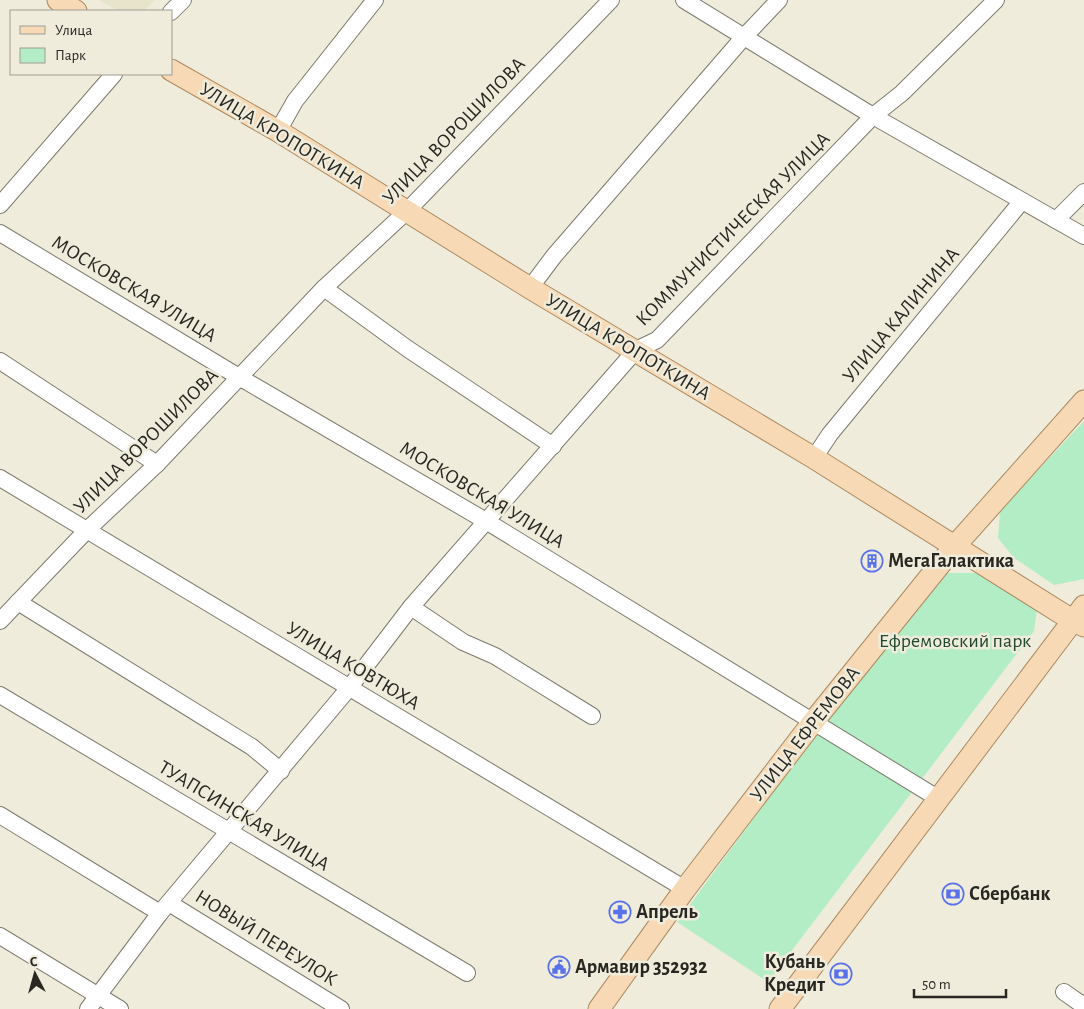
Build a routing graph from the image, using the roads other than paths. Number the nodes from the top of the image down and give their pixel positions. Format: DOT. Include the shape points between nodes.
graph roads {
  1 [pos="58,0"];
  2 [pos="183,0"];
  3 [pos="375,0"];
  4 [pos="611,0"];
  5 [pos="684,0"];
  6 [pos="779,0"];
  7 [pos="996,0"];
  8 [pos="74,10"];
  9 [pos="172,11"];
  10 [pos="743,38"];
  11 [pos="172,71"];
  12 [pos="113,75"];
  13 [pos="873,116"];
  14 [pos="278,131"];
  15 [pos="1084,192"];
  16 [pos="1022,201"];
  17 [pos="0,205"];
  18 [pos="406,211"];
  19 [pos="1056,220"];
  20 [pos="0,233"];
  21 [pos="1084,236"];
  22 [pos="324,288"];
  23 [pos="530,288"];
  24 [pos="636,350"];
  25 [pos="0,361"];
  26 [pos="239,377"];
  27 [pos="1084,401"];
  28 [pos="553,446"];
  29 [pos="814,458"];
  30 [pos="157,464"];
  31 [pos="0,478"];
  32 [pos="486,521"];
  33 [pos="87,530"];
  34 [pos="954,547"];
  35 [pos="18,602"];
  36 [pos="411,607"];
  37 [pos="1080,617"];
  38 [pos="0,621"];
  39 [pos="349,688"];
  40 [pos="0,695"];
  41 [pos="592,716"];
  42 [pos="813,722"];
  43 [pos="281,771"];
  44 [pos="939,799"];
  45 [pos="0,815"];
  46 [pos="229,832"];
  47 [pos="685,889"];
  48 [pos="164,908"];
  49 [pos="0,936"];
  50 [pos="467,973"];
  51 [pos="1064,992"];
  52 [pos="93,1003"];
  53 [pos="1084,1006"];
  54 [pos="120,1009"];
  55 [pos="341,1009"];
  56 [pos="599,1009"];
  57 [pos="780,1009"];
  1 -- 8 [label="main road"];
  2 -- 9 [label="street"];
  3 -- 14 [label="street" via="295,102"];
  4 -- 18 [label="street, УЛИЦА ВОРОШИЛОВА"];
  5 -- 10 [label="street"];
  6 -- 10 [label="street"];
  7 -- 13 [label="street, КОММУНИСТИЧЕСКАЯ УЛИЦА" via="902,93"];
  10 -- 13 [label="street"];
  10 -- 23 [label="street"];
  11 -- 14 [label="main road, УЛИЦА КРОПОТКИНА"];
  12 -- 17 [label="street"];
  13 -- 16 [label="street"];
  13 -- 24 [label="street, КОММУНИСТИЧЕСКАЯ УЛИЦА" via="657,340"];
  14 -- 18 [label="main road, УЛИЦА КРОПОТКИНА"];
  15 -- 19 [label="street"];
  16 -- 19 [label="street"];
  16 -- 29 [label="street, УЛИЦА КАЛИНИНА" via="830,434"];
  18 -- 22 [label="street, УЛИЦА ВОРОШИЛОВА"];
  18 -- 23 [label="main road, УЛИЦА КРОПОТКИНА"];
  19 -- 21 [label="street"];
  20 -- 26 [label="street, МОСКОВСКАЯ УЛИЦА"];
  22 -- 26 [label="street, УЛИЦА ВОРОШИЛОВА"];
  22 -- 28 [label="street" via="408,349"];
  23 -- 24 [label="main road, УЛИЦА КРОПОТКИНА"];
  24 -- 28 [label="street, КОММУНИСТИЧЕСКАЯ УЛИЦА"];
  24 -- 29 [label="main road, УЛИЦА КРОПОТКИНА"];
  25 -- 30 [label="street"];
  26 -- 30 [label="street, УЛИЦА ВОРОШИЛОВА"];
  26 -- 32 [label="street, МОСКОВСКАЯ УЛИЦА"];
  27 -- 34 [label="main road, УЛИЦА ЕФРЕМОВА"];
  28 -- 32 [label="street, КОММУНИСТИЧЕСКАЯ УЛИЦА"];
  29 -- 34 [label="main road, УЛИЦА КРОПОТКИНА"];
  30 -- 33 [label="street, УЛИЦА ВОРОШИЛОВА"];
  31 -- 33 [label="street, УЛИЦА КОВТЮХА"];
  32 -- 36 [label="street, КОММУНИСТИЧЕСКАЯ УЛИЦА"];
  32 -- 42 [label="street, МОСКОВСКАЯ УЛИЦА"];
  33 -- 35 [label="street, УЛИЦА ВОРОШИЛОВА"];
  33 -- 39 [label="street, УЛИЦА КОВТЮХА"];
  34 -- 37 [label="main road, УЛИЦА КРОПОТКИНА"];
  34 -- 42 [label="main road, УЛИЦА ЕФРЕМОВА"];
  35 -- 38 [label="street, УЛИЦА ВОРОШИЛОВА"];
  35 -- 43 [label="street" via="252,747"];
  36 -- 39 [label="street, КОММУНИСТИЧЕСКАЯ УЛИЦА"];
  36 -- 41 [label="street" via="463,642 495,656"];
  37 -- 44 [label="main road"];
  39 -- 43 [label="street, КОММУНИСТИЧЕСКАЯ УЛИЦА"];
  39 -- 47 [label="street, УЛИЦА КОВТЮХА"];
  40 -- 46 [label="street, ТУАПСИНСКАЯ УЛИЦА"];
  42 -- 44 [label="street, МОСКОВСКАЯ УЛИЦА"];
  42 -- 47 [label="main road, УЛИЦА ЕФРЕМОВА"];
  43 -- 46 [label="street, КОММУНИСТИЧЕСКАЯ УЛИЦА"];
  44 -- 57 [label="main road"];
  45 -- 48 [label="street, НОВЫЙ ПЕРЕУЛОК"];
  46 -- 48 [label="street, КОММУНИСТИЧЕСКАЯ УЛИЦА"];
  46 -- 50 [label="street, ТУАПСИНСКАЯ УЛИЦА"];
  47 -- 56 [label="main road, УЛИЦА ЕФРЕМОВА"];
  48 -- 52 [label="street, КОММУНИСТИЧЕСКАЯ УЛИЦА"];
  48 -- 55 [label="street, НОВЫЙ ПЕРЕУЛОК"];
  49 -- 52 [label="street"];
  51 -- 53 [label="street"];
  52 -- 54 [label="street"];
}
